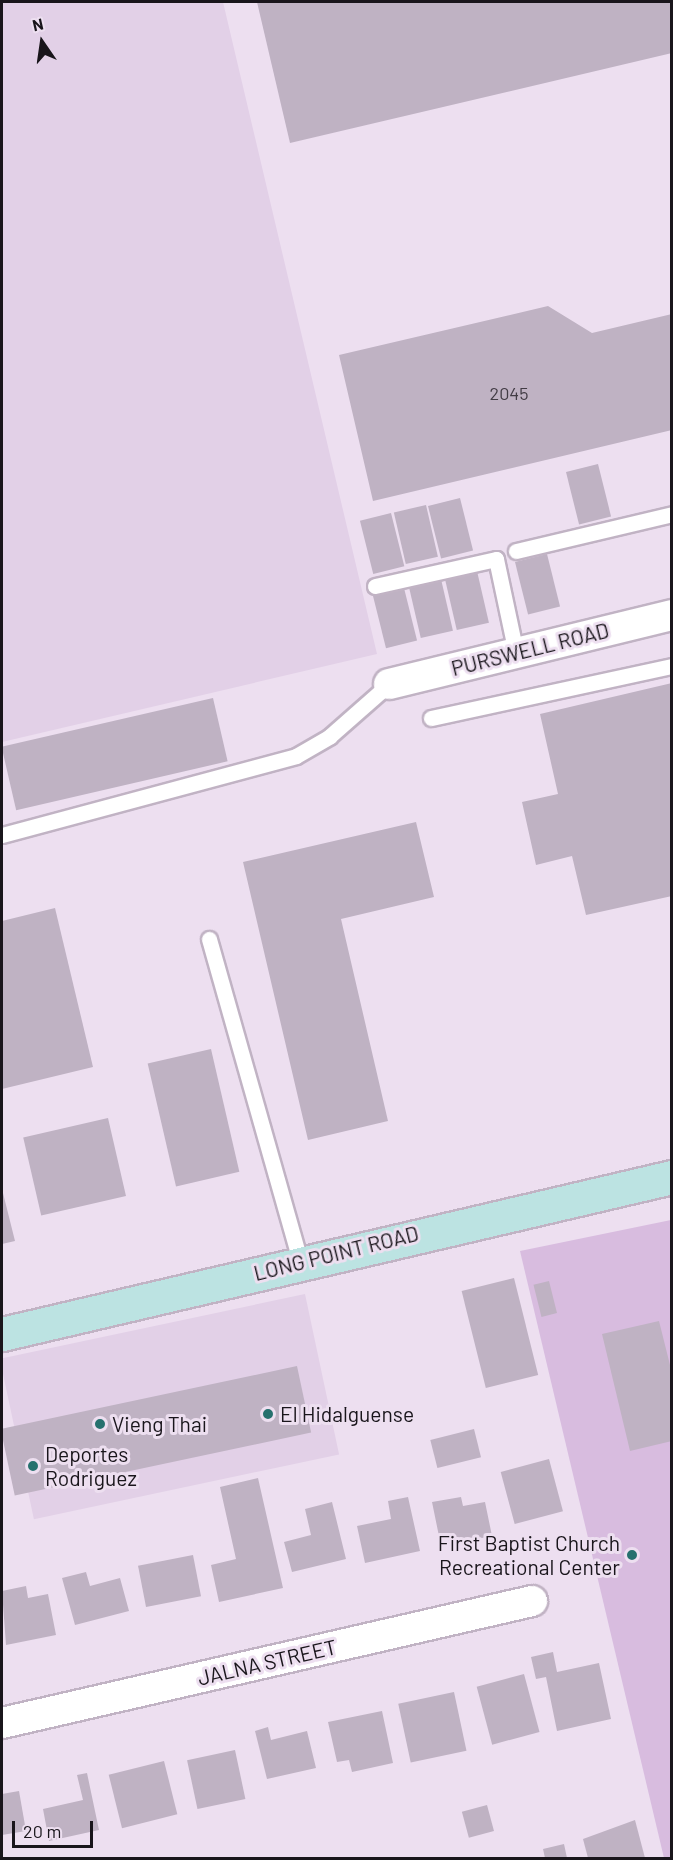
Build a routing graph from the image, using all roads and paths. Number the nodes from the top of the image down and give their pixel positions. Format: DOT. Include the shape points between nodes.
graph roads {
  1 [pos="672,514"];
  2 [pos="516,551"];
  3 [pos="375,586"];
  4 [pos="672,615"];
  5 [pos="516,653"];
  6 [pos="672,666"];
  7 [pos="389,684"];
  8 [pos="432,718"];
  9 [pos="2,835"];
  10 [pos="209,939"];
  11 [pos="672,1177"];
  12 [pos="300,1261"];
  13 [pos="2,1334"];
  14 [pos="532,1601"];
  15 [pos="2,1723"];
  1 -- 2 [label="lane"];
  3 -- 5 [label="lane" via="496,559"];
  4 -- 5 [label="street, PURSWELL ROAD"];
  5 -- 7 [label="street, PURSWELL ROAD"];
  6 -- 8 [label="lane"];
  7 -- 9 [label="lane" via="330,736 296,756"];
  10 -- 12 [label="lane"];
  11 -- 12 [label="main road, LONG POINT ROAD"];
  12 -- 13 [label="main road, LONG POINT ROAD"];
  14 -- 15 [label="street, JALNA STREET"];
}
